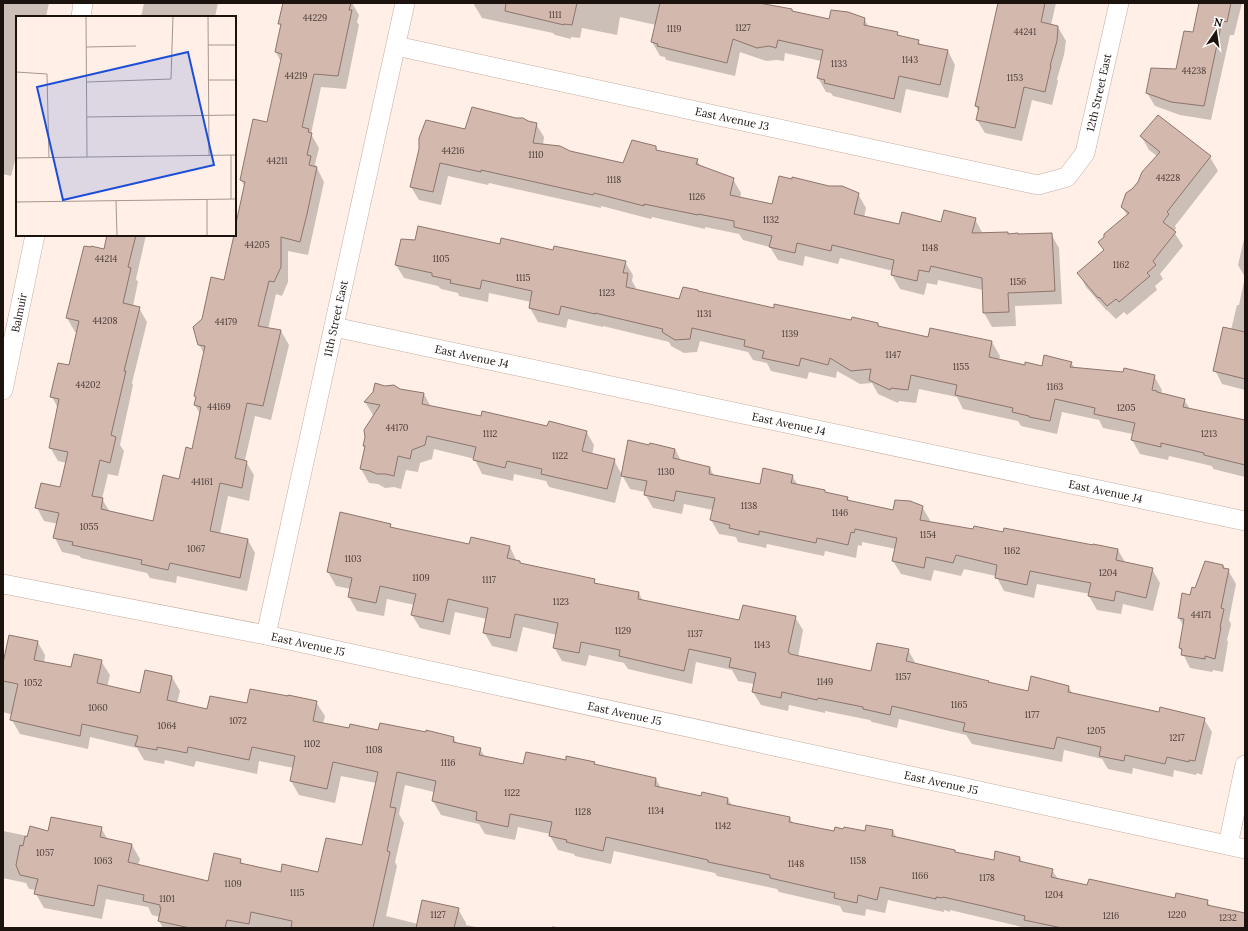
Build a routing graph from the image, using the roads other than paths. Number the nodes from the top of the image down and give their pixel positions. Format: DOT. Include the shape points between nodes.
graph roads {
  1 [pos="83,3"];
  2 [pos="405,3"];
  3 [pos="1119,3"];
  4 [pos="80,16"];
  5 [pos="396,46"];
  6 [pos="1067,177"];
  7 [pos="35,236"];
  8 [pos="334,327"];
  9 [pos="3,390"];
  10 [pos="1245,521"];
  11 [pos="3,584"];
  12 [pos="266,635"];
  13 [pos="1245,765"];
  14 [pos="1236,847"];
  1 -- 4 [label="street"];
  2 -- 5 [label="street, 11th Street East"];
  3 -- 6 [label="street, 12th Street East" via="1085,153"];
  5 -- 6 [label="street, East Avenue J3" via="1038,185"];
  5 -- 8 [label="street, 11th Street East"];
  7 -- 9 [label="street, Balmuir"];
  8 -- 10 [label="street, East Avenue J4"];
  8 -- 12 [label="street, 11th Street East"];
  11 -- 12 [label="street, East Avenue J5"];
  12 -- 14 [label="street, East Avenue J5"];
  13 -- 14 [label="street"];
}
